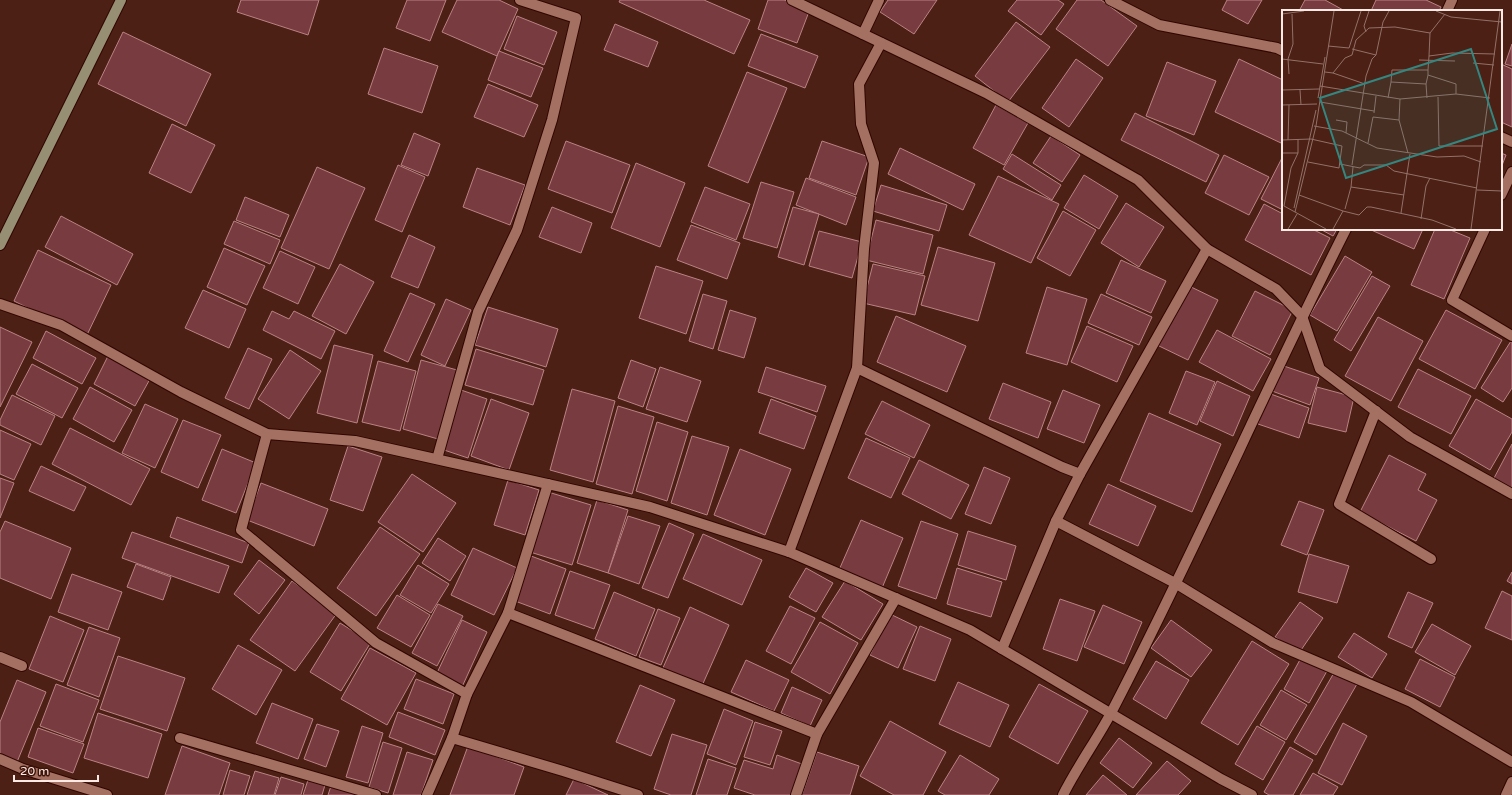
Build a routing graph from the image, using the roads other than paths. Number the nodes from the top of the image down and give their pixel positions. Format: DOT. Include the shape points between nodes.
graph roads {
  1 [pos="121,0"];
  2 [pos="520,0"];
  3 [pos="792,0"];
  4 [pos="879,0"];
  5 [pos="1110,0"];
  6 [pos="1452,0"];
  7 [pos="1447,10"];
  8 [pos="863,34"];
  9 [pos="881,42"];
  10 [pos="1282,50"];
  11 [pos="1502,137"];
  12 [pos="1512,142"];
  13 [pos="1512,172"];
  14 [pos="1502,193"];
  15 [pos="1345,230"];
  16 [pos="1485,230"];
  17 [pos="0,245"];
  18 [pos="1207,249"];
  19 [pos="0,304"];
  20 [pos="1302,316"];
  21 [pos="1512,336"];
  22 [pos="857,368"];
  23 [pos="1376,411"];
  24 [pos="267,434"];
  25 [pos="438,459"];
  26 [pos="1080,474"];
  27 [pos="548,484"];
  28 [pos="1512,494"];
  29 [pos="1056,521"];
  30 [pos="788,552"];
  31 [pos="1431,559"];
  32 [pos="1175,583"];
  33 [pos="896,598"];
  34 [pos="508,613"];
  35 [pos="1002,649"];
  36 [pos="0,657"];
  37 [pos="22,666"];
  38 [pos="467,694"];
  39 [pos="1110,714"];
  40 [pos="816,734"];
  41 [pos="180,738"];
  42 [pos="452,738"];
  43 [pos="0,759"];
  44 [pos="1512,762"];
  45 [pos="1512,782"];
  46 [pos="1064,794"];
  47 [pos="107,795"];
  48 [pos="376,795"];
  49 [pos="427,795"];
  50 [pos="638,795"];
  51 [pos="796,795"];
  52 [pos="1252,795"];
  53 [pos="1506,795"];
  1 -- 17 [label="street"];
  2 -- 25 [label="street" via="576,18 552,120 517,230 478,312"];
  3 -- 8 [label="street"];
  4 -- 8 [label="street"];
  5 -- 10 [label="street" via="1159,25"];
  6 -- 7 [label="street"];
  8 -- 9 [label="street"];
  9 -- 18 [label="street" via="986,93 1138,180"];
  9 -- 22 [label="street" via="859,84 861,124 874,163 864,248"];
  11 -- 12 [label="street"];
  13 -- 14 [label="street"];
  15 -- 20 [label="street"];
  16 -- 21 [label="street" via="1452,300"];
  18 -- 20 [label="street" via="1276,289"];
  18 -- 26 [label="street"];
  19 -- 24 [label="street" via="61,324 181,392"];
  20 -- 23 [label="street" via="1320,369"];
  20 -- 32 [label="street"];
  22 -- 26 [label="street"];
  22 -- 30 [label="street"];
  23 -- 28 [label="street" via="1410,437"];
  23 -- 31 [label="street" via="1339,504"];
  24 -- 25 [label="street" via="355,441"];
  24 -- 38 [label="street" via="241,530 376,643"];
  25 -- 27 [label="street"];
  26 -- 29 [label="street"];
  27 -- 30 [label="street" via="650,507"];
  27 -- 34 [label="street"];
  29 -- 32 [label="street"];
  29 -- 35 [label="street"];
  30 -- 33 [label="street"];
  32 -- 39 [label="street"];
  32 -- 44 [label="street" via="1273,643 1411,702"];
  33 -- 35 [label="street" via="970,630"];
  33 -- 40 [label="street"];
  34 -- 38 [label="street"];
  34 -- 40 [label="street"];
  35 -- 39 [label="street"];
  36 -- 37 [label="street"];
  38 -- 42 [label="street"];
  39 -- 46 [label="street"];
  39 -- 52 [label="street"];
  40 -- 51 [label="street"];
  41 -- 48 [label="street"];
  42 -- 49 [label="street"];
  42 -- 50 [label="street"];
  43 -- 47 [label="street" via="23,769"];
  45 -- 53 [label="street"];
}
